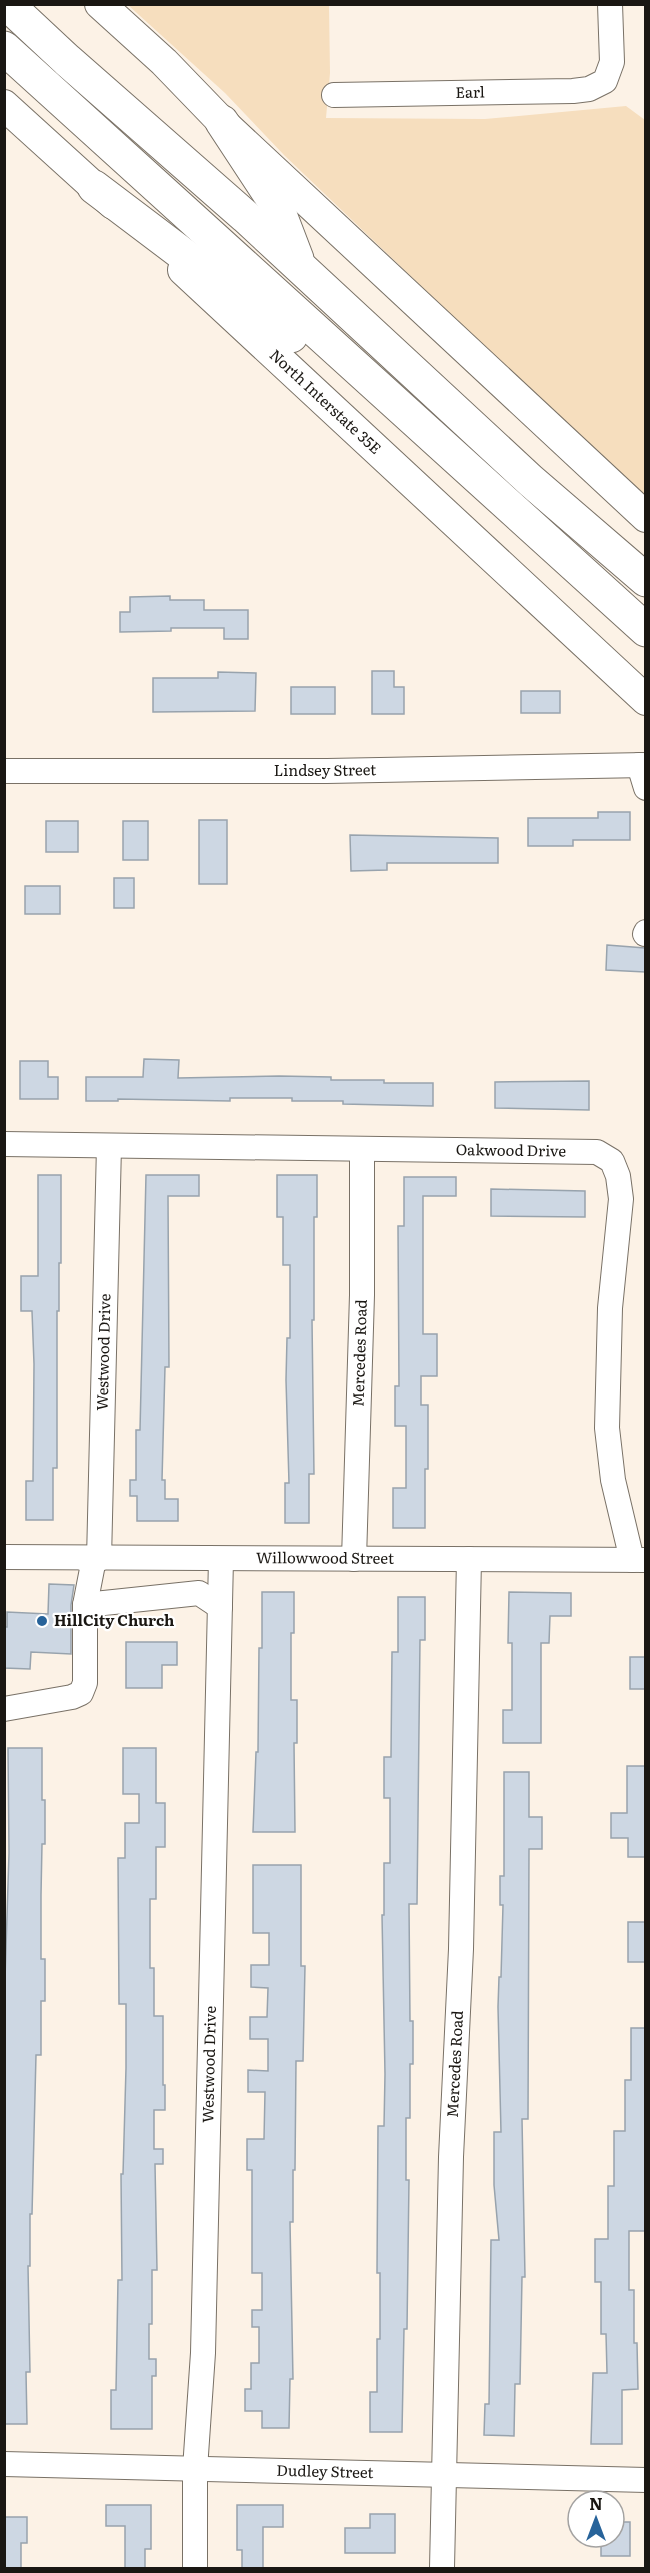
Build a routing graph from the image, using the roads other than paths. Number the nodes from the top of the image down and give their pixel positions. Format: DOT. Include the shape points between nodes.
graph roads {
  1 [pos="7,4"];
  2 [pos="100,4"];
  3 [pos="610,4"];
  4 [pos="4,48"];
  5 [pos="334,95"];
  6 [pos="4,105"];
  7 [pos="222,122"];
  8 [pos="94,187"];
  9 [pos="301,269"];
  10 [pos="399,408"];
  11 [pos="645,517"];
  12 [pos="640,573"];
  13 [pos="645,630"];
  14 [pos="645,700"];
  15 [pos="4,771"];
  16 [pos="643,773"];
  17 [pos="4,1144"];
  18 [pos="109,1146"];
  19 [pos="362,1149"];
  20 [pos="4,1557"];
  21 [pos="92,1559"];
  22 [pos="221,1559"];
  23 [pos="354,1559"];
  24 [pos="469,1559"];
  25 [pos="639,1560"];
  26 [pos="85,1605"];
  27 [pos="220,1608"];
  28 [pos="4,1709"];
  29 [pos="4,2464"];
  30 [pos="195,2469"];
  31 [pos="446,2475"];
  32 [pos="645,2480"];
  33 [pos="195,2568"];
  34 [pos="442,2568"];
  1 -- 9 [label="highway"];
  2 -- 7 [label="main road"];
  3 -- 5 [label="street, Earl" via="612,62 605,81 589,89"];
  4 -- 10 [label="highway"];
  6 -- 8 [label="main road, North Interstate 35E"];
  7 -- 9 [label="highway" via="276,204"];
  7 -- 11 [label="main road"];
  8 -- 10 [label="highway" via="345,379"];
  8 -- 14 [label="main road, North Interstate 35E"];
  9 -- 12 [label="highway" via="531,481"];
  10 -- 13 [label="highway"];
  15 -- 16 [label="street, Lindsey Street"];
  17 -- 18 [label="street, Oakwood Drive"];
  18 -- 19 [label="street, Oakwood Drive"];
  18 -- 21 [label="street, Westwood Drive"];
  19 -- 23 [label="street, Mercedes Road"];
  19 -- 25 [label="street, Oakwood Drive" via="597,1152 612,1161 621,1198 610,1308 607,1428 613,1480"];
  20 -- 21 [label="street, Willowwood Street"];
  21 -- 22 [label="street, Willowwood Street"];
  21 -- 26 [label="street, Westwood Drive"];
  22 -- 23 [label="street, Willowwood Street"];
  22 -- 27 [label="street, Westwood Drive"];
  23 -- 24 [label="street, Willowwood Street"];
  24 -- 25 [label="street, Willowwood Street"];
  24 -- 31 [label="street, Mercedes Road"];
  26 -- 27 [label="street" via="199,1593"];
  26 -- 28 [label="street" via="85,1683 81,1693"];
  27 -- 30 [label="street, Westwood Drive" via="204,2329"];
  29 -- 30 [label="street, Dudley Street"];
  30 -- 31 [label="street, Dudley Street"];
  30 -- 33 [label="street, Westwood Drive"];
  31 -- 32 [label="street, Dudley Street"];
  31 -- 34 [label="street, Mercedes Road"];
}
